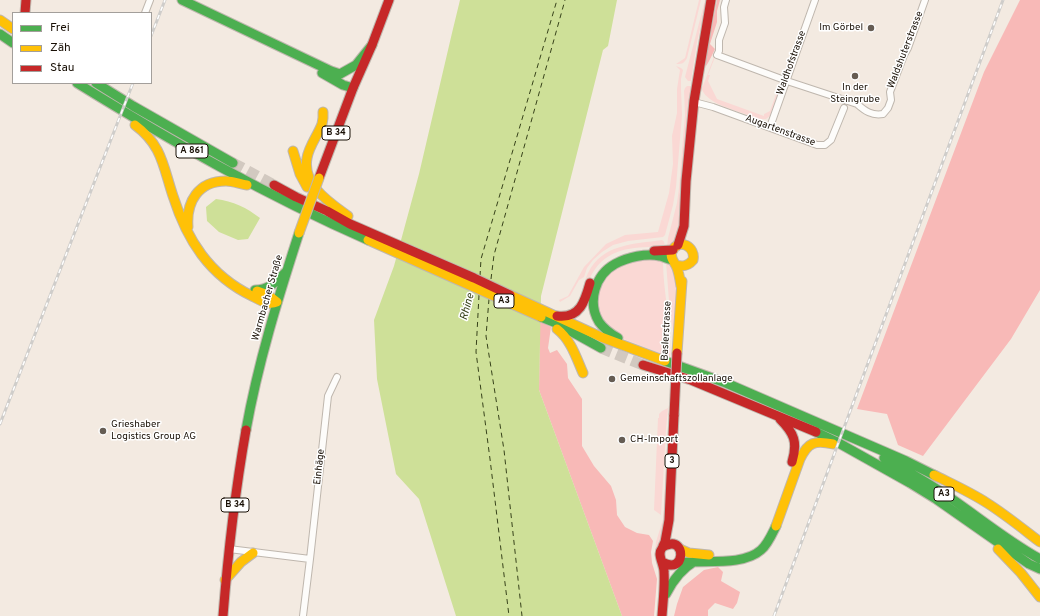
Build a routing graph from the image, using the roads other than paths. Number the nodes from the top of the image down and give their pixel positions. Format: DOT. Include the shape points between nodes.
graph roads {
  1 [pos="26,0"];
  2 [pos="174,0"];
  3 [pos="182,0"];
  4 [pos="389,0"];
  5 [pos="711,0"];
  6 [pos="726,0"];
  7 [pos="815,0"];
  8 [pos="925,0"];
  9 [pos="149,2"];
  10 [pos="25,12"];
  11 [pos="144,12"];
  12 [pos="0,20"];
  13 [pos="12,28"];
  14 [pos="0,34"];
  15 [pos="12,42"];
  16 [pos="372,45"];
  17 [pos="340,74"];
  18 [pos="787,81"];
  19 [pos="79,84"];
  20 [pos="98,84"];
  21 [pos="354,88"];
  22 [pos="694,102"];
  23 [pos="844,108"];
  24 [pos="323,112"];
  25 [pos="130,116"];
  26 [pos="770,127"];
  27 [pos="293,151"];
  28 [pos="233,163"];
  29 [pos="274,185"];
  30 [pos="255,186"];
  31 [pos="308,197"];
  32 [pos="327,212"];
  33 [pos="350,224"];
  34 [pos="684,226"];
  35 [pos="372,233"];
  36 [pos="387,244"];
  37 [pos="689,246"];
  38 [pos="675,247"];
  39 [pos="677,264"];
  40 [pos="286,272"];
  41 [pos="473,282"];
  42 [pos="257,291"];
  43 [pos="277,302"];
  44 [pos="556,322"];
  45 [pos="601,348"];
  46 [pos="668,362"];
  47 [pos="643,365"];
  48 [pos="583,373"];
  49 [pos="337,377"];
  50 [pos="777,416"];
  51 [pos="844,434"];
  52 [pos="858,454"];
  53 [pos="773,525"];
  54 [pos="981,532"];
  55 [pos="669,533"];
  56 [pos="1040,542"];
  57 [pos="663,546"];
  58 [pos="679,548"];
  59 [pos="229,549"];
  60 [pos="252,553"];
  61 [pos="310,559"];
  62 [pos="1040,559"];
  63 [pos="697,560"];
  64 [pos="662,562"];
  65 [pos="676,564"];
  66 [pos="1040,569"];
  67 [pos="225,580"];
  68 [pos="665,584"];
  69 [pos="1040,597"];
  70 [pos="663,599"];
  71 [pos="223,616"];
  72 [pos="303,616"];
  73 [pos="662,616"];
  1 -- 10 [label="main road"];
  2 -- 21 [label="main road" via="343,85"];
  3 -- 17 [label="main road"];
  4 -- 16 [label="main road, Warmbacher Straße / B 34"];
  5 -- 22 [label="main road"];
  6 -- 18 [label="street" via="725,23 717,56"];
  7 -- 18 [label="street, Waldhofstrasse"];
  8 -- 18 [label="street, Waldshuterstrasse" via="890,92 888,108 883,114 867,112 857,104"];
  9 -- 11 [label="street"];
  12 -- 13 [label="main road"];
  14 -- 15 [label="main road"];
  16 -- 17 [label="main road" via="356,65"];
  16 -- 21 [label="main road, Warmbacher Straße / B 34"];
  17 -- 21 [label="main road" via="347,77"];
  18 -- 26 [label="street, Waldhofstrasse"];
  19 -- 25 [label="main road, A 861"];
  20 -- 28 [label="main road, A 861"];
  21 -- 40 [label="main road, Warmbacher Straße / B 34, bridge"];
  22 -- 26 [label="street, Augartenstrasse"];
  22 -- 34 [label="main road"];
  23 -- 26 [label="street, Augartenstrasse" via="831,140 826,145 817,145"];
  24 -- 35 [label="main road" via="324,120 306,163 311,184 327,200"];
  25 -- 30 [label="main road, A 861"];
  25 -- 43 [label="main road" via="134,124 157,148 178,212 205,259 226,281 242,291 266,303"];
  27 -- 33 [label="main road" via="302,180 326,205"];
  29 -- 32 [label="main road, A 861"];
  30 -- 36 [label="main road, A 861" via="330,223"];
  30 -- 42 [label="main road" via="226,181 204,186 196,193 187,214 188,226 193,237 213,264 228,279"];
  31 -- 32 [label="main road"];
  32 -- 33 [label="main road, A 861"];
  33 -- 35 [label="main road, A 861"];
  34 -- 37 [label="main road"];
  34 -- 38 [label="main road"];
  35 -- 36 [label="main road, A 861"];
  36 -- 41 [label="main road, A 861"];
  37 -- 38 [label="main road" via="682,244"];
  37 -- 39 [label="main road" via="694,256 691,263"];
  38 -- 39 [label="main road" via="671,256"];
  38 -- 44 [label="main road" via="662,251 634,251 611,259 594,275 581,307 568,315 560,316"];
  39 -- 46 [label="main road" via="658,256 638,256 616,263 601,276 593,300 597,318 607,332"];
  39 -- 55 [label="main road, Baslerstrasse / 3, bridge" via="681,286"];
  40 -- 42 [label="main road" via="271,286"];
  40 -- 43 [label="main road, Warmbacher Straße / B 34"];
  41 -- 44 [label="main road, A3"];
  41 -- 44 [label="main road, A3" via="537,316"];
  42 -- 43 [label="main road" via="268,294"];
  43 -- 59 [label="main road, Warmbacher Straße / B 34" via="253,395"];
  44 -- 45 [label="main road, A3"];
  44 -- 46 [label="main road, A3"];
  44 -- 48 [label="main road"];
  46 -- 51 [label="main road, A3" via="726,383"];
  47 -- 50 [label="main road, A3" via="691,380"];
  49 -- 61 [label="street, Einhäge" via="328,396"];
  50 -- 52 [label="main road, A3" via="812,430"];
  50 -- 53 [label="main road" via="791,430 796,449"];
  51 -- 56 [label="main road, A3" via="957,486 998,510"];
  51 -- 62 [label="main road, A3" via="950,498"];
  52 -- 53 [label="main road" via="825,442 807,447"];
  52 -- 54 [label="main road, A3" via="923,491"];
  53 -- 58 [label="main road" via="756,546 736,556 689,553"];
  53 -- 63 [label="main road" via="771,536 759,552 752,556 737,560"];
  54 -- 66 [label="main road, A3"];
  54 -- 69 [label="main road, A3" via="1021,573"];
  55 -- 57 [label="main road, Baslerstrasse / 3"];
  55 -- 58 [label="main road"];
  57 -- 58 [label="main road" via="675,544"];
  57 -- 64 [label="main road" via="660,554"];
  58 -- 65 [label="main road" via="681,558"];
  59 -- 60 [label="street"];
  59 -- 67 [label="main road, Warmbacher Straße / B 34"];
  60 -- 61 [label="street"];
  60 -- 67 [label="main road" via="239,563"];
  61 -- 72 [label="street, Einhäge"];
  63 -- 65 [label="main road"];
  63 -- 70 [label="main road" via="679,572"];
  64 -- 65 [label="main road" via="668,565"];
  64 -- 68 [label="main road"];
  65 -- 68 [label="main road"];
  67 -- 71 [label="main road, Warmbacher Straße / B 34"];
  68 -- 70 [label="main road"];
  70 -- 73 [label="main road"];
}
